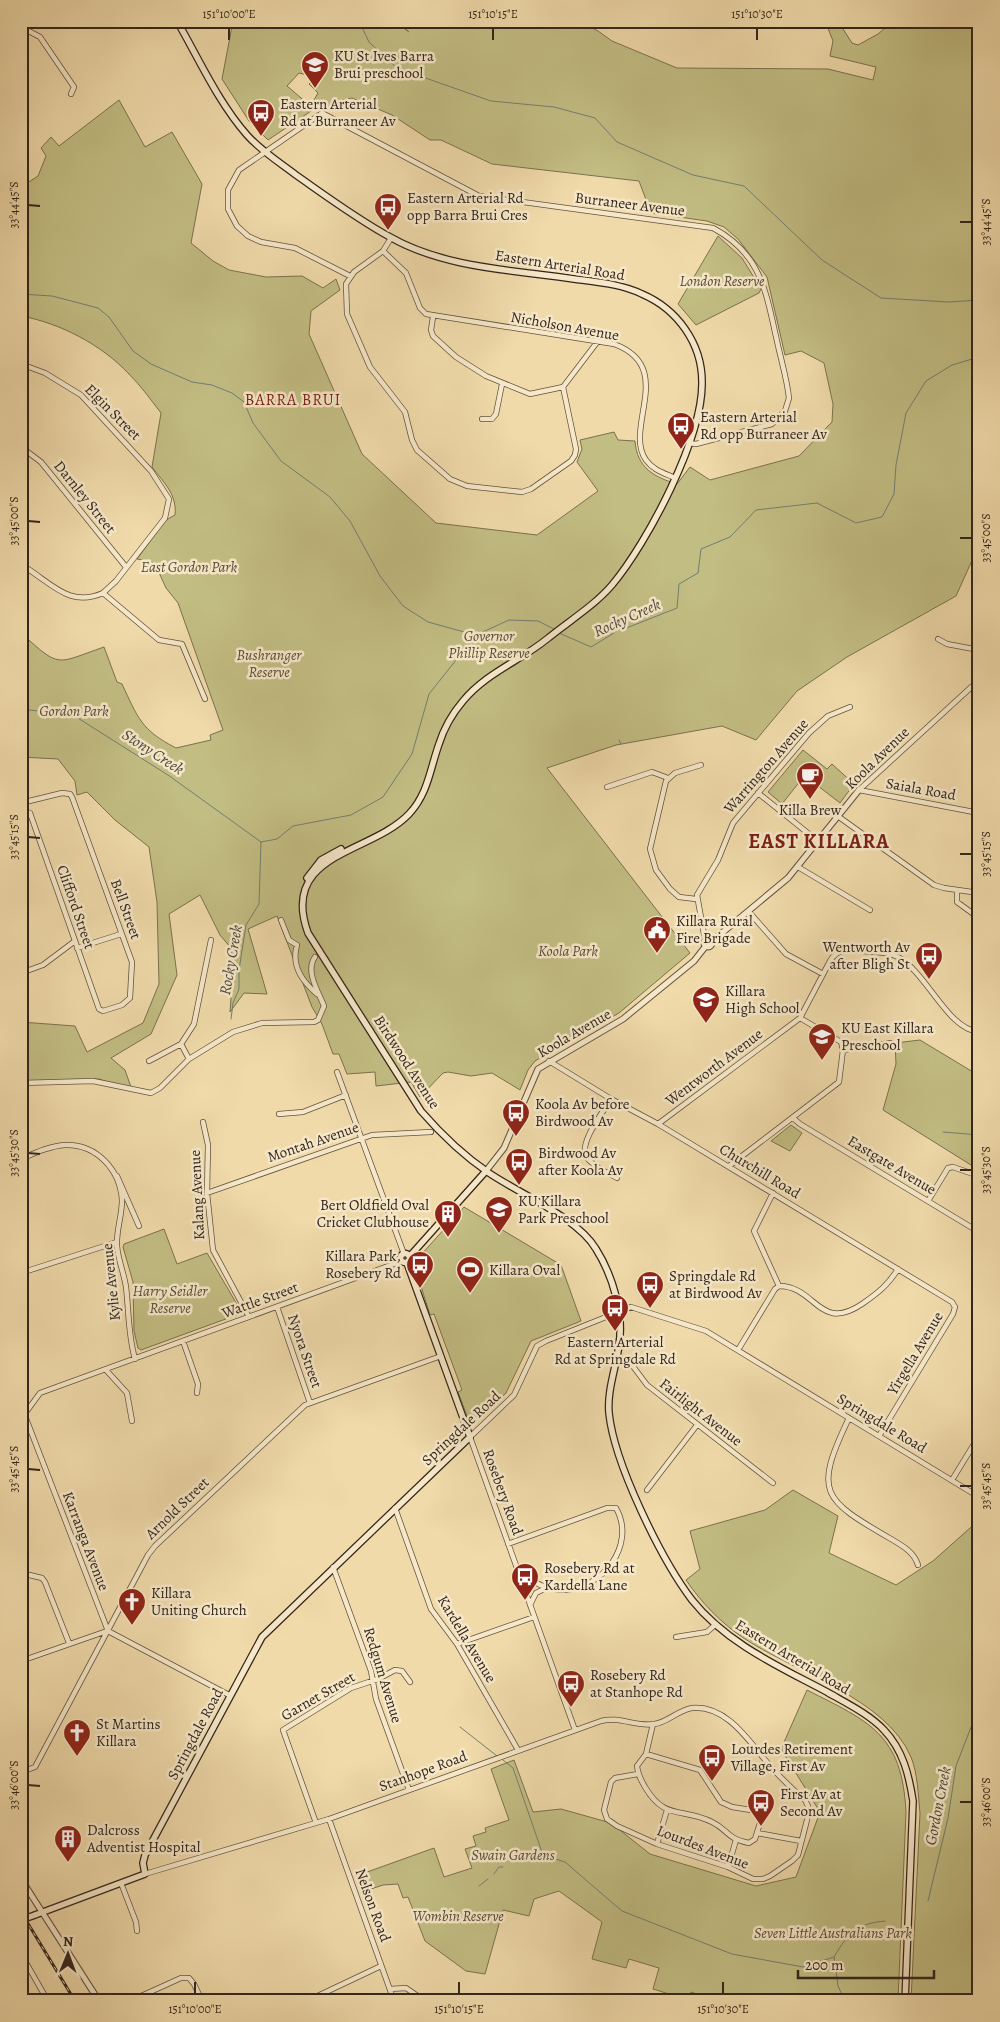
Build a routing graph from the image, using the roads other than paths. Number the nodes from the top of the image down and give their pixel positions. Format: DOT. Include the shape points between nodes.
graph roads {
  1 [pos="177,21"];
  2 [pos="21,26"];
  3 [pos="71,94"];
  4 [pos="264,151"];
  5 [pos="391,238"];
  6 [pos="383,251"];
  7 [pos="350,276"];
  8 [pos="433,317"];
  9 [pos="598,341"];
  10 [pos="21,364"];
  11 [pos="502,384"];
  12 [pos="563,386"];
  13 [pos="482,419"];
  14 [pos="689,443"];
  15 [pos="21,447"];
  16 [pos="675,478"];
  17 [pos="21,563"];
  18 [pos="126,567"];
  19 [pos="103,593"];
  20 [pos="938,639"];
  21 [pos="979,650"];
  22 [pos="979,680"];
  23 [pos="205,699"];
  24 [pos="850,707"];
  25 [pos="701,766"];
  26 [pos="668,778"];
  27 [pos="607,787"];
  28 [pos="859,790"];
  29 [pos="758,793"];
  30 [pos="21,803"];
  31 [pos="21,810"];
  32 [pos="979,812"];
  33 [pos="838,817"];
  34 [pos="819,842"];
  35 [pos="798,867"];
  36 [pos="957,890"];
  37 [pos="979,893"];
  38 [pos="696,899"];
  39 [pos="870,910"];
  40 [pos="749,912"];
  41 [pos="979,918"];
  42 [pos="281,920"];
  43 [pos="121,934"];
  44 [pos="75,940"];
  45 [pos="211,940"];
  46 [pos="708,941"];
  47 [pos="78,948"];
  48 [pos="315,957"];
  49 [pos="21,973"];
  50 [pos="824,974"];
  51 [pos="342,983"];
  52 [pos="320,997"];
  53 [pos="99,1009"];
  54 [pos="800,1018"];
  55 [pos="979,1032"];
  56 [pos="181,1044"];
  57 [pos="891,1044"];
  58 [pos="843,1050"];
  59 [pos="189,1059"];
  60 [pos="149,1061"];
  61 [pos="549,1061"];
  62 [pos="337,1072"];
  63 [pos="21,1083"];
  64 [pos="346,1095"];
  65 [pos="611,1099"];
  66 [pos="279,1114"];
  67 [pos="793,1118"];
  68 [pos="203,1122"];
  69 [pos="658,1124"];
  70 [pos="431,1132"];
  71 [pos="363,1138"];
  72 [pos="21,1159"];
  73 [pos="729,1166"];
  74 [pos="486,1171"];
  75 [pos="114,1173"];
  76 [pos="979,1176"];
  77 [pos="617,1178"];
  78 [pos="206,1193"];
  79 [pos="773,1193"];
  80 [pos="928,1201"];
  81 [pos="139,1226"];
  82 [pos="979,1232"];
  83 [pos="117,1242"];
  84 [pos="405,1258"];
  85 [pos="898,1269"];
  86 [pos="21,1273"];
  87 [pos="779,1286"];
  88 [pos="277,1307"];
  89 [pos="954,1307"];
  90 [pos="619,1313"];
  91 [pos="249,1317"];
  92 [pos="183,1341"];
  93 [pos="738,1350"];
  94 [pos="441,1356"];
  95 [pos="617,1358"];
  96 [pos="135,1359"];
  97 [pos="106,1370"];
  98 [pos="197,1394"];
  99 [pos="310,1403"];
  100 [pos="23,1417"];
  101 [pos="849,1418"];
  102 [pos="132,1421"];
  103 [pos="697,1425"];
  104 [pos="879,1436"];
  105 [pos="979,1436"];
  106 [pos="470,1437"];
  107 [pos="952,1480"];
  108 [pos="773,1483"];
  109 [pos="647,1490"];
  110 [pos="979,1497"];
  111 [pos="396,1508"];
  112 [pos="508,1544"];
  113 [pos="918,1565"];
  114 [pos="333,1567"];
  115 [pos="21,1573"];
  116 [pos="519,1573"];
  117 [pos="547,1588"];
  118 [pos="530,1605"];
  119 [pos="534,1617"];
  120 [pos="716,1624"];
  121 [pos="108,1630"];
  122 [pos="676,1637"];
  123 [pos="70,1644"];
  124 [pos="457,1644"];
  125 [pos="21,1661"];
  126 [pos="373,1681"];
  127 [pos="410,1682"];
  128 [pos="229,1696"];
  129 [pos="653,1724"];
  130 [pos="575,1730"];
  131 [pos="518,1750"];
  132 [pos="646,1754"];
  133 [pos="21,1772"];
  134 [pos="638,1774"];
  135 [pos="409,1790"];
  136 [pos="667,1810"];
  137 [pos="329,1819"];
  138 [pos="316,1822"];
  139 [pos="757,1832"];
  140 [pos="736,1840"];
  141 [pos="801,1840"];
  142 [pos="657,1844"];
  143 [pos="728,1867"];
  144 [pos="145,1874"];
  145 [pos="21,1879"];
  146 [pos="121,1883"];
  147 [pos="42,1912"];
  148 [pos="21,1920"];
  149 [pos="137,1931"];
  150 [pos="21,1954"];
  151 [pos="381,1966"];
  152 [pos="390,1989"];
  153 [pos="35,2001"];
  154 [pos="99,2001"];
  155 [pos="130,2001"];
  156 [pos="202,2001"];
  157 [pos="306,2001"];
  158 [pos="394,2001"];
  159 [pos="425,2001"];
  160 [pos="905,2001"];
  1 -- 4 [label="main road, Eastern Arterial Road" via="230,113 248,137"];
  2 -- 3 [label="street" via="44,41 74,87"];
  4 -- 5 [label="main road, Eastern Arterial Road"];
  4 -- 7 [label="street" via="239,170 230,184 228,204 237,226 255,240 295,248"];
  4 -- 14 [label="street, Burraneer Avenue" via="322,113 479,196 701,225 722,233 749,259 766,287 789,398 785,411 772,424 696,444"];
  5 -- 6 [label="street"];
  5 -- 14 [label="main road, Eastern Arterial Road" via="448,259 624,287 660,304 687,332 695,346 701,369 702,401"];
  6 -- 7 [label="street"];
  6 -- 8 [label="street" via="406,273 420,308"];
  7 -- 12 [label="street" via="346,284 347,314 370,367 404,412 418,450 450,479 467,486 522,492 571,461 576,449"];
  8 -- 9 [label="street, Nicholson Avenue"];
  8 -- 11 [label="street" via="433,336 450,352"];
  9 -- 12 [label="street"];
  9 -- 16 [label="street, Nicholson Avenue" via="622,347 641,366 646,388 641,448 645,459 655,470"];
  10 -- 18 [label="street, Elgin Street" via="45,373 82,395 151,471 169,499 165,518"];
  11 -- 12 [label="street" via="530,394"];
  11 -- 13 [label="street" via="496,414 492,420"];
  14 -- 16 [label="main road, Eastern Arterial Road"];
  15 -- 18 [label="street, Darnley Street" via="41,462"];
  16 -- 51 [label="main road, Eastern Arterial Road" via="655,521 614,582 599,598 488,678 463,701 442,736 423,795 406,818 374,839 331,854 321,860 307,877 299,910 305,935"];
  17 -- 19 [label="street" via="76,598 89,599"];
  18 -- 19 [label="street"];
  19 -- 23 [label="street" via="159,640 182,644"];
  20 -- 21 [label="street"];
  22 -- 28 [label="street, Koola Avenue"];
  24 -- 29 [label="street, Warrington Avenue" via="828,716 809,733"];
  25 -- 26 [label="street"];
  26 -- 27 [label="street" via="652,772"];
  26 -- 38 [label="street" via="651,838 651,860 675,894"];
  28 -- 32 [label="street, Saiala Road"];
  28 -- 33 [label="street, Koola Avenue"];
  29 -- 34 [label="street"];
  29 -- 38 [label="street, Warrington Avenue" via="733,823 718,860"];
  30 -- 43 [label="street, Bell Street" via="62,793 72,797"];
  31 -- 44 [label="street, Clifford Street" via="30,813"];
  33 -- 34 [label="street, Koola Avenue"];
  33 -- 36 [label="street" via="934,884"];
  34 -- 35 [label="street, Koola Avenue"];
  35 -- 39 [label="street"];
  35 -- 40 [label="street, Koola Avenue"];
  36 -- 37 [label="street"];
  36 -- 41 [label="street" via="958,902"];
  38 -- 46 [label="street"];
  40 -- 46 [label="street, Koola Avenue"];
  40 -- 50 [label="street" via="786,954"];
  42 -- 52 [label="street" via="289,940 296,945 293,957 299,972"];
  43 -- 47 [label="street"];
  43 -- 53 [label="street, Bell Street" via="132,962 132,994 122,1005"];
  44 -- 47 [label="street, Clifford Street"];
  44 -- 49 [label="street" via="43,965"];
  45 -- 56 [label="street" via="194,1024"];
  46 -- 61 [label="street, Koola Avenue" via="694,960 623,1019"];
  47 -- 53 [label="street, Clifford Street"];
  48 -- 52 [label="street" via="311,970"];
  50 -- 54 [label="street, Wentworth Avenue"];
  50 -- 55 [label="street, Wentworth Avenue" via="833,956 843,950 891,954 916,970 962,1026"];
  51 -- 74 [label="main road, Birdwood Avenue" via="422,1111 438,1130"];
  52 -- 59 [label="street" via="324,1006 322,1014 314,1022 262,1023 233,1032"];
  54 -- 58 [label="street" via="841,1042"];
  54 -- 69 [label="street, Wentworth Avenue"];
  56 -- 59 [label="street"];
  56 -- 60 [label="street"];
  57 -- 58 [label="street"];
  58 -- 67 [label="street" via="839,1082"];
  59 -- 63 [label="street" via="160,1088 150,1093 93,1081"];
  61 -- 65 [label="street, Churchill Road"];
  61 -- 74 [label="street, Koola Avenue" via="535,1072 504,1148"];
  62 -- 64 [label="street, Rosebery Road"];
  64 -- 66 [label="street" via="303,1112"];
  64 -- 71 [label="street, Rosebery Road"];
  65 -- 69 [label="street, Churchill Road"];
  65 -- 77 [label="street" via="585,1141 584,1152 589,1161"];
  67 -- 73 [label="street"];
  67 -- 80 [label="street, Eastgate Avenue"];
  68 -- 78 [label="street, Kalang Avenue" via="208,1144"];
  69 -- 73 [label="street, Churchill Road"];
  70 -- 71 [label="street, Montah Avenue"];
  71 -- 78 [label="street, Montah Avenue"];
  71 -- 84 [label="street, Rosebery Road"];
  72 -- 75 [label="street, Kylie Avenue" via="58,1146 78,1146 102,1157"];
  73 -- 79 [label="street, Churchill Road"];
  74 -- 84 [label="main road, Koola Avenue"];
  74 -- 90 [label="main road, Birdwood Avenue" via="564,1219 589,1239 604,1264"];
  75 -- 81 [label="street, Kylie Avenue" via="120,1179"];
  75 -- 83 [label="street, Kylie Avenue" via="122,1198"];
  76 -- 80 [label="street" via="948,1168"];
  78 -- 91 [label="street, Kalang Avenue" via="213,1250"];
  79 -- 85 [label="street, Churchill Road"];
  79 -- 87 [label="street" via="754,1231"];
  80 -- 82 [label="street, Eastgate Avenue"];
  83 -- 86 [label="street"];
  83 -- 96 [label="street, Kylie Avenue"];
  84 -- 88 [label="street, Wattle Street"];
  84 -- 94 [label="main road, Rosebery Road"];
  85 -- 87 [label="street" via="884,1289 849,1313 833,1314 790,1288"];
  85 -- 89 [label="street, Churchill Road" via="952,1302"];
  87 -- 93 [label="street"];
  88 -- 91 [label="street, Wattle Street"];
  88 -- 99 [label="street, Nyora Street"];
  89 -- 104 [label="street, Yirgella Avenue"];
  90 -- 93 [label="street, Springdale Road" via="624,1308 636,1308 706,1332"];
  90 -- 95 [label="main road, Eastern Arterial Road"];
  90 -- 106 [label="street, Springdale Road" via="537,1346 514,1395"];
  91 -- 92 [label="street, Wattle Street"];
  92 -- 96 [label="street, Wattle Street"];
  92 -- 98 [label="street" via="198,1384"];
  93 -- 101 [label="street, Springdale Road"];
  94 -- 99 [label="street, Arnold Street"];
  94 -- 106 [label="main road, Rosebery Road"];
  95 -- 103 [label="street, Fairlight Avenue" via="632,1365 647,1385"];
  95 -- 120 [label="main road, Eastern Arterial Road" via="609,1394 609,1412 635,1494 661,1551 691,1598"];
  96 -- 97 [label="street, Wattle Street"];
  97 -- 100 [label="street, Wattle Street" via="40,1393"];
  97 -- 102 [label="street" via="127,1393"];
  99 -- 121 [label="street, Arnold Street" via="300,1408 155,1546"];
  100 -- 121 [label="street, Karranga Avenue"];
  101 -- 104 [label="street, Springdale Road"];
  101 -- 113 [label="street" via="829,1461 827,1475 832,1496 840,1506 916,1556"];
  103 -- 108 [label="street, Fairlight Avenue"];
  103 -- 109 [label="street"];
  104 -- 107 [label="street, Springdale Road"];
  105 -- 107 [label="street"];
  106 -- 111 [label="main road, Springdale Road"];
  106 -- 112 [label="street, Rosebery Road"];
  107 -- 110 [label="street, Springdale Road"];
  111 -- 114 [label="main road, Springdale Road"];
  111 -- 124 [label="street, Kardella Avenue" via="432,1609"];
  112 -- 116 [label="street, Rosebery Road"];
  112 -- 117 [label="street" via="607,1508 616,1508 620,1515 621,1537 618,1553 609,1567 581,1587"];
  114 -- 126 [label="street, Redgum Avenue"];
  114 -- 128 [label="main road, Springdale Road" via="268,1629"];
  115 -- 123 [label="street" via="42,1578 45,1582"];
  116 -- 117 [label="street"];
  116 -- 118 [label="street, Rosebery Road"];
  117 -- 118 [label="street" via="536,1593"];
  118 -- 119 [label="street, Rosebery Road"];
  119 -- 124 [label="street"];
  119 -- 130 [label="street, Rosebery Road"];
  120 -- 122 [label="street" via="707,1632"];
  120 -- 160 [label="main road, Eastern Arterial Road" via="738,1642 864,1714 884,1729 904,1761 913,1801"];
  121 -- 123 [label="street"];
  121 -- 128 [label="street"];
  121 -- 133 [label="street, Arnold Street" via="35,1767"];
  123 -- 125 [label="street"];
  124 -- 131 [label="street, Kardella Avenue"];
  126 -- 127 [label="street" via="398,1670"];
  126 -- 135 [label="street, Redgum Avenue" via="376,1699"];
  126 -- 138 [label="street, Garnet Street" via="351,1688 283,1730"];
  128 -- 144 [label="main road, Springdale Road" via="145,1855"];
  129 -- 130 [label="street, Stanhope Road" via="611,1719"];
  129 -- 132 [label="street"];
  129 -- 141 [label="street, Lourdes Avenue" via="690,1708 706,1709 733,1724 770,1767 805,1800 808,1806"];
  130 -- 131 [label="street, Stanhope Road"];
  131 -- 135 [label="street, Stanhope Road"];
  132 -- 134 [label="street" via="638,1766"];
  132 -- 139 [label="street" via="702,1771 721,1802 759,1812 761,1820"];
  134 -- 136 [label="street" via="655,1802"];
  134 -- 142 [label="street, Lourdes Avenue" via="615,1778 604,1810 608,1819 617,1826"];
  135 -- 137 [label="street, Stanhope Road"];
  136 -- 140 [label="street" via="710,1821"];
  136 -- 142 [label="street"];
  137 -- 138 [label="street, Stanhope Road"];
  137 -- 151 [label="street, Nelson Road"];
  138 -- 144 [label="street, Stanhope Road"];
  139 -- 140 [label="street" via="752,1842"];
  139 -- 141 [label="street"];
  140 -- 143 [label="street"];
  141 -- 143 [label="street, Lourdes Avenue" via="798,1855 763,1879 753,1879"];
  142 -- 143 [label="street, Lourdes Avenue"];
  144 -- 146 [label="main road, Stanhope Road"];
  145 -- 147 [label="street"];
  146 -- 147 [label="main road, Stanhope Road"];
  146 -- 149 [label="street"];
  147 -- 148 [label="main road, Stanhope Road, bridge"];
  147 -- 154 [label="street"];
  150 -- 153 [label="street" via="45,1996"];
  151 -- 152 [label="street, Nelson Road"];
  151 -- 157 [label="street"];
  152 -- 158 [label="street, Nelson Road"];
  152 -- 159 [label="street" via="406,1988"];
  155 -- 156 [label="street" via="181,1978 189,1978"];
}
